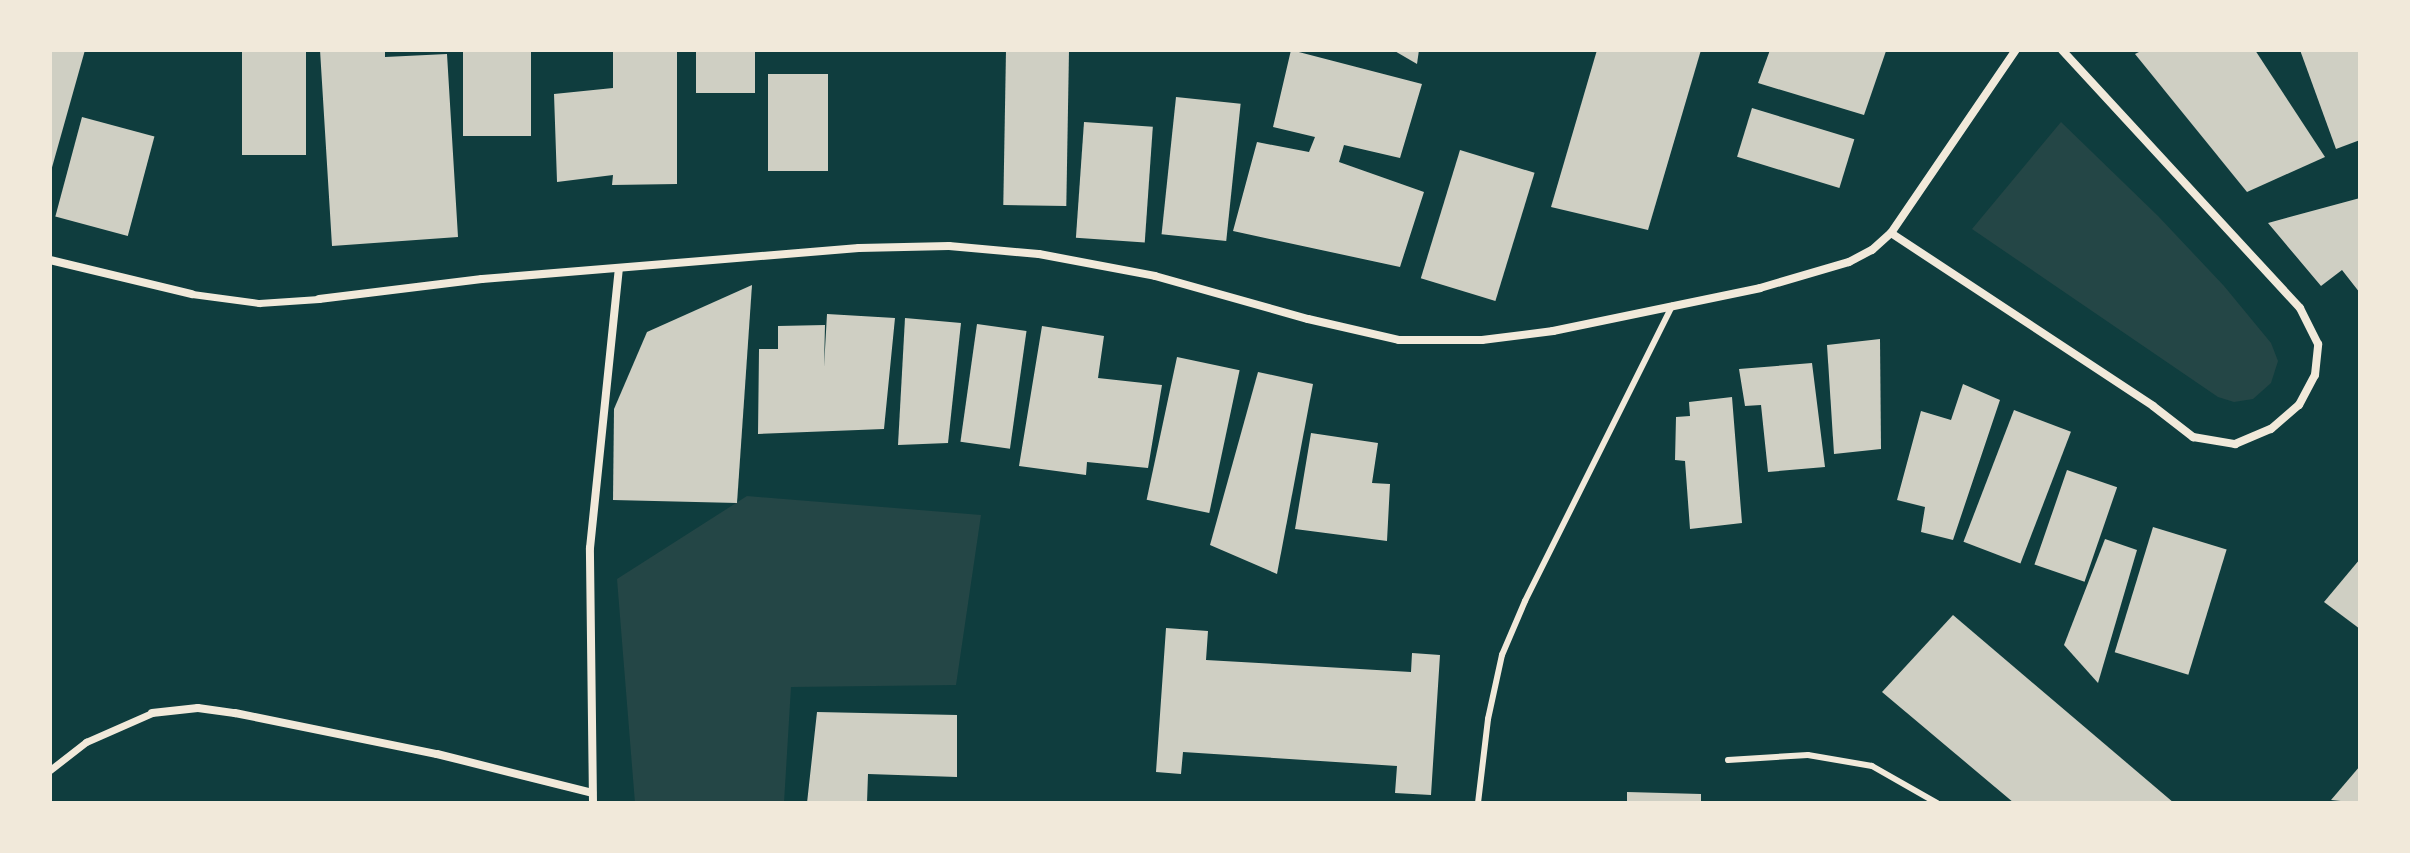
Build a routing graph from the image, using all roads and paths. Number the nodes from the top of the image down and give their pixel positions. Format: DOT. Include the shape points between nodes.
graph roads {
  1 [pos="2016,50"];
  2 [pos="2062,50"];
  3 [pos="1891,233"];
  4 [pos="50,260"];
  5 [pos="619,269"];
  6 [pos="192,294"];
  7 [pos="319,299"];
  8 [pos="1672,306"];
  9 [pos="152,713"];
  10 [pos="1728,760"];
  11 [pos="50,770"];
  12 [pos="592,793"];
  13 [pos="593,803"];
  14 [pos="1478,803"];
  15 [pos="1937,803"];
  1 -- 3 [label="street"];
  2 -- 3 [label="street" via="2300,308 2318,344 2315,375 2299,405 2271,429 2235,444 2193,437"];
  3 -- 8 [label="street" via="1849,262"];
  4 -- 6 [label="street"];
  5 -- 7 [label="street"];
  5 -- 8 [label="street" via="859,248 949,246 1155,276 1399,340 1482,340"];
  5 -- 12 [label="street" via="590,548"];
  6 -- 7 [label="street" via="259,303"];
  8 -- 14 [label="lane" via="1502,655"];
  9 -- 11 [label="street" via="86,742"];
  9 -- 12 [label="street" via="198,708 235,713 437,754"];
  10 -- 15 [label="lane" via="1808,755 1872,766"];
  12 -- 13 [label="street"];
}
